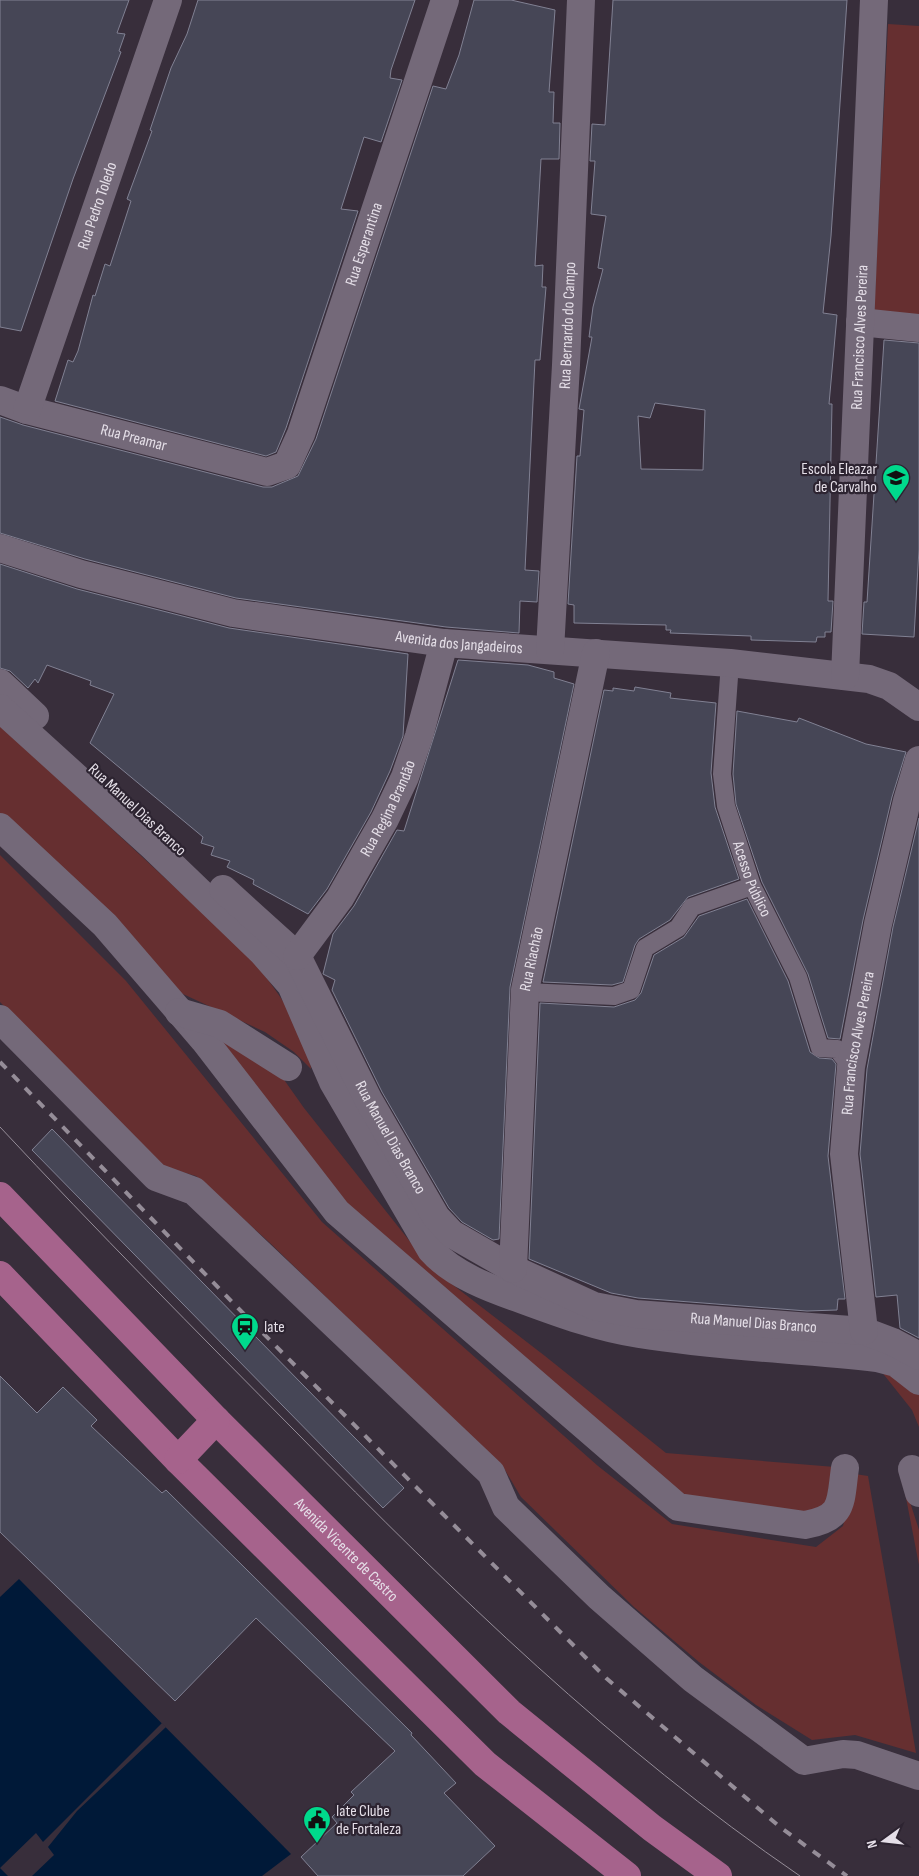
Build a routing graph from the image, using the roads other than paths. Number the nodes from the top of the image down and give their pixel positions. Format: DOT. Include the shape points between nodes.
graph roads {
  1 [pos="168,0"];
  2 [pos="446,0"];
  3 [pos="581,0"];
  4 [pos="874,0"];
  5 [pos="860,322"];
  6 [pos="919,328"];
  7 [pos="0,400"];
  8 [pos="26,410"];
  9 [pos="267,472"];
  10 [pos="0,548"];
  11 [pos="444,643"];
  12 [pos="550,650"];
  13 [pos="596,653"];
  14 [pos="730,663"];
  15 [pos="845,676"];
  16 [pos="0,683"];
  17 [pos="919,707"];
  18 [pos="0,708"];
  19 [pos="919,760"];
  20 [pos="0,827"];
  21 [pos="752,886"];
  22 [pos="297,956"];
  23 [pos="525,992"];
  24 [pos="178,1012"];
  25 [pos="0,1018"];
  26 [pos="288,1067"];
  27 [pos="851,1067"];
  28 [pos="0,1196"];
  29 [pos="513,1269"];
  30 [pos="0,1275"];
  31 [pos="864,1331"];
  32 [pos="919,1356"];
  33 [pos="919,1380"];
  34 [pos="216,1420"];
  35 [pos="178,1460"];
  36 [pos="845,1468"];
  37 [pos="919,1776"];
  38 [pos="627,1876"];
  39 [pos="718,1876"];
  1 -- 8 [label="street, Rua Pedro Toledo"];
  2 -- 9 [label="street, Rua Esperantina" via="295,450 287,465"];
  3 -- 12 [label="street, Rua Bernardo do Campo"];
  4 -- 5 [label="street, Rua Francisco Alves Pereira"];
  5 -- 6 [label="street"];
  5 -- 15 [label="street, Rua Francisco Alves Pereira"];
  7 -- 8 [label="street, Rua Preamar"];
  8 -- 9 [label="street, Rua Preamar"];
  10 -- 11 [label="street, Avenida dos Jangadeiros" via="81,574 233,612"];
  11 -- 12 [label="street, Avenida dos Jangadeiros"];
  11 -- 22 [label="street, Rua Regina Brandão" via="419,736 385,819 340,898"];
  12 -- 13 [label="street, Avenida dos Jangadeiros"];
  13 -- 14 [label="street, Avenida dos Jangadeiros"];
  13 -- 23 [label="street, Rua Riachão"];
  14 -- 15 [label="street, Avenida dos Jangadeiros"];
  14 -- 21 [label="lane, Acesso Público" via="722,774 726,806"];
  15 -- 17 [label="street, Avenida dos Jangadeiros" via="889,686"];
  16 -- 22 [label="street, Rua Manuel Dias Branco"];
  18 -- 33 [label="street" via="160,853 263,953 291,985 333,1082 431,1250 442,1262 504,1294 597,1325 638,1334 731,1346 877,1358 896,1363"];
  19 -- 27 [label="street, Rua Francisco Alves Pereira" via="906,801 878,924"];
  20 -- 24 [label="street" via="105,925"];
  21 -- 23 [label="lane" via="692,907 678,928 645,948 631,990 614,996"];
  21 -- 27 [label="lane, Acesso Público" via="798,978 820,1048 837,1048"];
  22 -- 29 [label="street, Rua Manuel Dias Branco" via="368,1099 436,1217 452,1234"];
  23 -- 29 [label="street, Rua Riachão"];
  24 -- 26 [label="street" via="220,1024"];
  24 -- 36 [label="street" via="204,1040 337,1212 678,1507 805,1525 820,1522 831,1518 840,1504"];
  25 -- 37 [label="street" via="156,1177 194,1191 484,1466 491,1473 506,1507 599,1597 693,1679 804,1761 843,1754 857,1755"];
  27 -- 31 [label="street, Rua Francisco Alves Pereira" via="844,1154"];
  28 -- 34 [label="main road, Avenida Vicente de Castro"];
  29 -- 31 [label="street, Rua Manuel Dias Branco" via="594,1306 636,1314"];
  30 -- 35 [label="main road"];
  31 -- 32 [label="street, Rua Manuel Dias Branco"];
  34 -- 35 [label="main road"];
  34 -- 39 [label="main road, Avenida Vicente de Castro" via="508,1712 652,1828"];
  35 -- 38 [label="main road" via="485,1764"];
}
